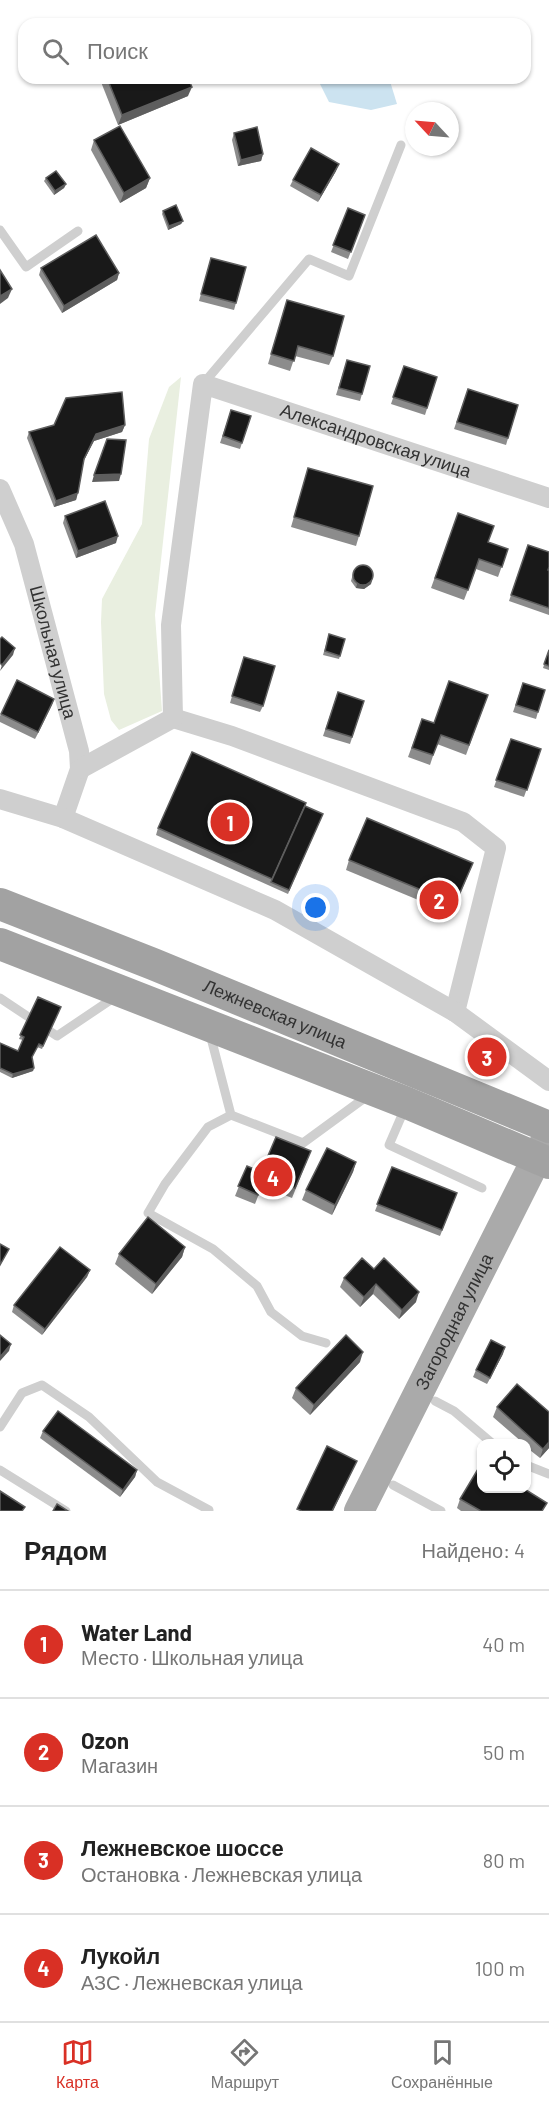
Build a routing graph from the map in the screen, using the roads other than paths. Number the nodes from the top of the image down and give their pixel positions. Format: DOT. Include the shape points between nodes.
graph roads {
  1 [pos="401,145"];
  2 [pos="0,230"];
  3 [pos="78,231"];
  4 [pos="204,384"];
  5 [pos="0,489"];
  6 [pos="549,498"];
  7 [pos="173,718"];
  8 [pos="80,769"];
  9 [pos="0,799"];
  10 [pos="63,818"];
  11 [pos="0,904"];
  12 [pos="0,944"];
  13 [pos="122,993"];
  14 [pos="0,998"];
  15 [pos="455,1012"];
  16 [pos="208,1026"];
  17 [pos="549,1081"];
  18 [pos="375,1091"];
  19 [pos="407,1104"];
  20 [pos="231,1115"];
  21 [pos="549,1127"];
  22 [pos="546,1157"];
  23 [pos="482,1188"];
  24 [pos="326,1343"];
  25 [pos="435,1401"];
  26 [pos="0,1427"];
  27 [pos="488,1439"];
  28 [pos="531,1467"];
  29 [pos="0,1470"];
  30 [pos="549,1474"];
  31 [pos="393,1485"];
  32 [pos="209,1510"];
  33 [pos="66,1511"];
  34 [pos="359,1511"];
  35 [pos="380,1511"];
  36 [pos="441,1511"];
  1 -- 4 [label="lane" via="349,276 309,259"];
  2 -- 3 [label="lane" via="26,267"];
  4 -- 6 [label="street, Александровская улица"];
  4 -- 7 [label="street" via="171,625"];
  5 -- 8 [label="street, Школьная улица" via="24,544 79,751"];
  7 -- 8 [label="street"];
  7 -- 15 [label="street" via="464,822 496,848"];
  8 -- 10 [label="street, Школьная улица"];
  9 -- 10 [label="street"];
  10 -- 15 [label="street" via="275,910"];
  11 -- 21 [label="highway, Лежневская улица"];
  12 -- 13 [label="highway, Лежневская улица"];
  13 -- 14 [label="lane" via="57,1036"];
  13 -- 16 [label="highway, Лежневская улица"];
  15 -- 17 [label="street"];
  16 -- 18 [label="highway, Лежневская улица"];
  16 -- 20 [label="lane"];
  18 -- 19 [label="highway, Лежневская улица"];
  18 -- 20 [label="lane" via="303,1143"];
  19 -- 22 [label="highway, Лежневская улица"];
  19 -- 23 [label="lane" via="389,1145"];
  20 -- 24 [label="lane" via="208,1127 148,1213 213,1249 257,1286 271,1312 302,1336"];
  22 -- 25 [label="main road, Загородная улица"];
  22 -- 34 [label="main road, Загородная улица"];
  25 -- 27 [label="lane"];
  25 -- 31 [label="main road, Загородная улица"];
  26 -- 32 [label="lane" via="22,1393 42,1385 89,1417 157,1482"];
  28 -- 30 [label="lane"];
  29 -- 33 [label="lane"];
  31 -- 35 [label="main road, Загородная улица"];
  31 -- 36 [label="lane"];
}
